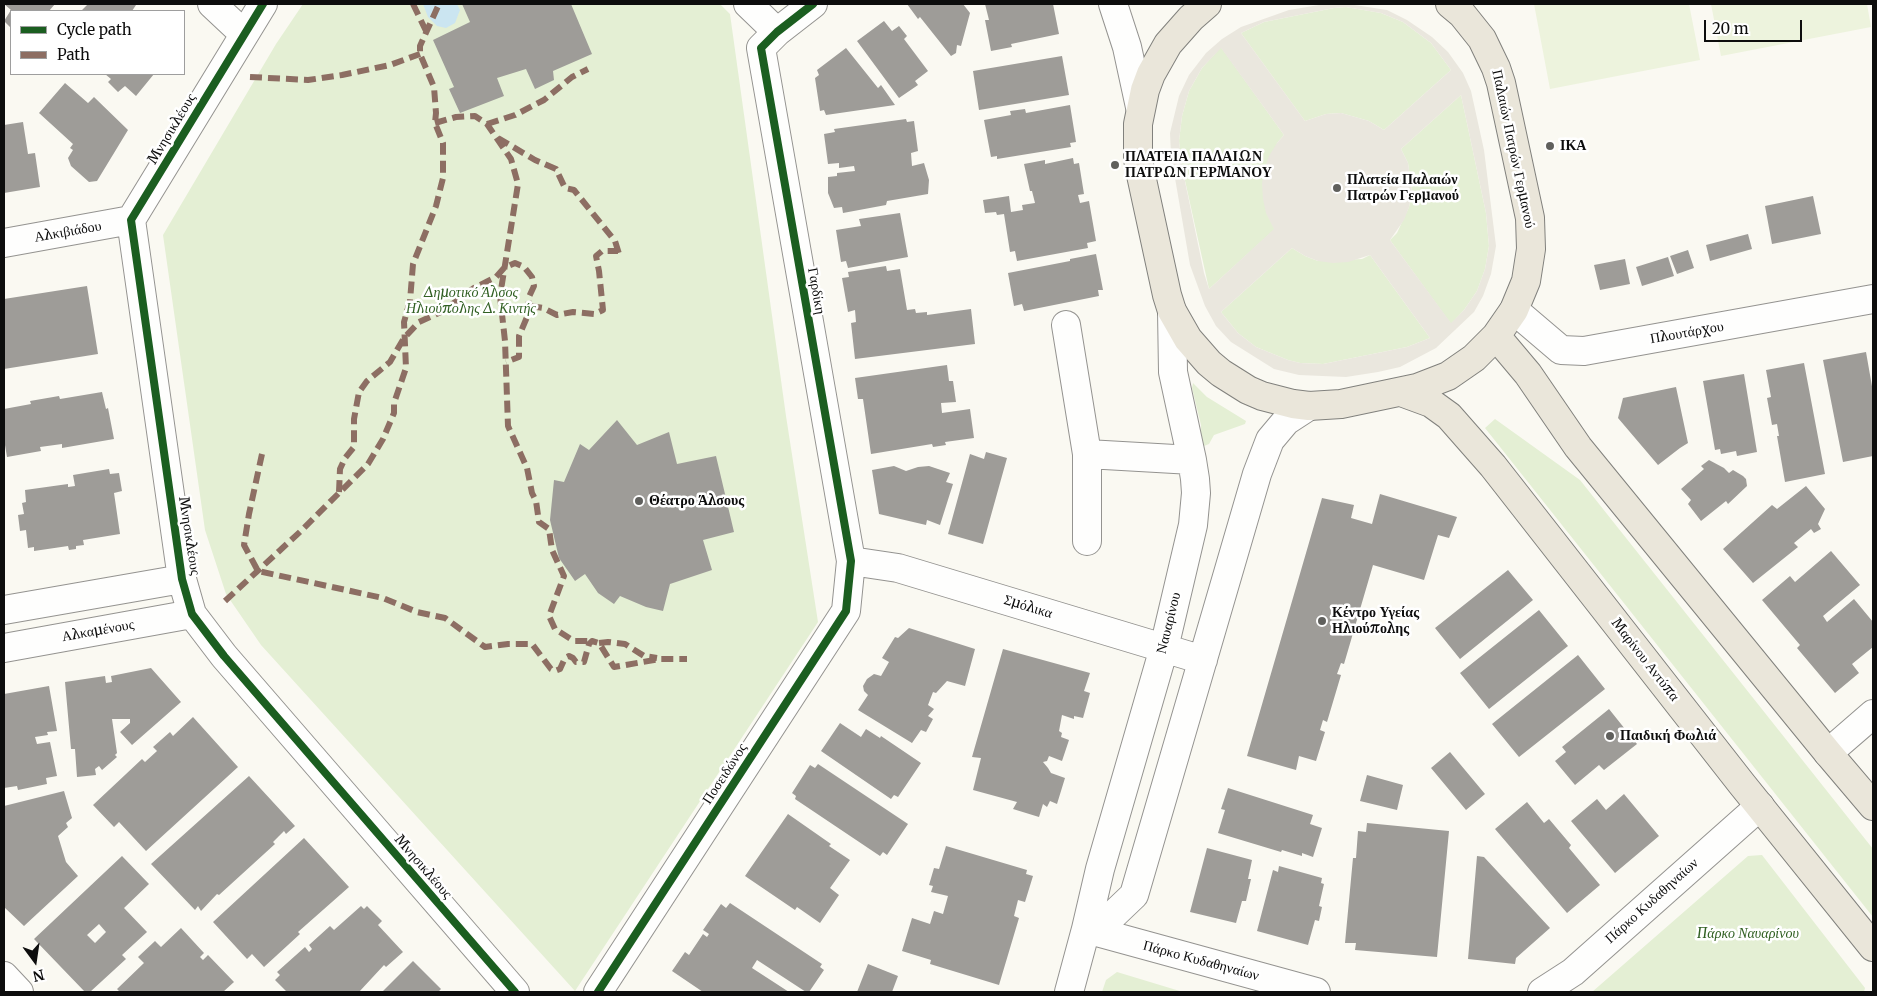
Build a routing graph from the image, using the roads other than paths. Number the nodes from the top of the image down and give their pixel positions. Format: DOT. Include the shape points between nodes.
graph roads {
  1 [pos="212,4"];
  2 [pos="263,4"];
  3 [pos="748,4"];
  4 [pos="813,4"];
  5 [pos="1113,4"];
  6 [pos="1207,4"];
  7 [pos="1450,4"];
  8 [pos="777,32"];
  9 [pos="244,34"];
  10 [pos="1140,107"];
  11 [pos="131,220"];
  12 [pos="4,243"];
  13 [pos="1873,299"];
  14 [pos="1514,310"];
  15 [pos="1172,312"];
  16 [pos="1066,325"];
  17 [pos="1496,336"];
  18 [pos="1401,392"];
  19 [pos="1309,406"];
  20 [pos="1087,454"];
  21 [pos="1192,460"];
  22 [pos="1087,541"];
  23 [pos="851,560"];
  24 [pos="182,579"];
  25 [pos="4,610"];
  26 [pos="192,614"];
  27 [pos="4,648"];
  28 [pos="1164,648"];
  29 [pos="1203,660"];
  30 [pos="1873,714"];
  31 [pos="1828,753"];
  32 [pos="1760,806"];
  33 [pos="1873,806"];
  34 [pos="1086,929"];
  35 [pos="1873,947"];
  36 [pos="4,976"];
  37 [pos="19,992"];
  38 [pos="515,992"];
  39 [pos="598,992"];
  40 [pos="1068,992"];
  41 [pos="1316,992"];
  42 [pos="1542,992"];
  1 -- 9 [label="street"];
  2 -- 9 [label="street, Μνησικλέους"];
  3 -- 8 [label="street"];
  4 -- 8 [label="street"];
  5 -- 10 [label="street" via="1127,47"];
  6 -- 10 [label="main road, Παλαιών Πατρών Γερμανού" via="1168,44 1151,74"];
  7 -- 14 [label="main road, Παλαιών Πατρών Γερμανού" via="1482,39 1502,83 1528,204 1531,234 1529,265"];
  8 -- 23 [label="street, Γαρδίκη" via="762,48"];
  9 -- 11 [label="street, Μνησικλέους"];
  10 -- 15 [label="main road, Παλαιών Πατρών Γερμανού" via="1138,159"];
  11 -- 12 [label="street, Αλκιβιάδου"];
  11 -- 24 [label="street, Μνησικλέους"];
  13 -- 14 [label="street, Πλουτάρχου" via="1584,351 1561,350"];
  14 -- 17 [label="main road, Παλαιών Πατρών Γερμανού"];
  15 -- 19 [label="main road, Παλαιών Πατρών Γερμανού" via="1198,351 1234,382 1277,401"];
  15 -- 21 [label="street, Ναυαρίνου" via="1173,372"];
  16 -- 20 [label="street"];
  17 -- 18 [label="main road, Παλαιών Πατρών Γερμανού" via="1461,368 1433,382"];
  17 -- 31 [label="main road" via="1528,374 1578,447"];
  18 -- 19 [label="main road, Παλαιών Πατρών Γερμανού" via="1341,404"];
  18 -- 32 [label="main road, Μαρίνου Αντύπα" via="1431,403 1449,416 1493,466"];
  19 -- 29 [label="street" via="1286,421 1270,440 1257,474"];
  20 -- 21 [label="street"];
  20 -- 22 [label="street"];
  21 -- 28 [label="street, Ναυαρίνου" via="1196,493 1193,526"];
  23 -- 28 [label="street, Σμόλικα" via="898,568"];
  23 -- 39 [label="street, Ποσειδώνος" via="846,611"];
  24 -- 25 [label="street"];
  24 -- 26 [label="street, Μνησικλέους"];
  26 -- 27 [label="street, Αλκαμένους"];
  26 -- 38 [label="street, Μνησικλέους" via="224,656"];
  28 -- 29 [label="street, Σμόλικα"];
  28 -- 34 [label="street, Ναυαρίνου" via="1100,869"];
  29 -- 34 [label="street" via="1134,895 1113,915"];
  30 -- 31 [label="street"];
  31 -- 33 [label="main road"];
  32 -- 35 [label="main road, Μαρίνου Αντύπα"];
  32 -- 42 [label="street, Πάρκο Κυδαθηναίων" via="1573,972"];
  34 -- 40 [label="street, Ναυαρίνου"];
  34 -- 41 [label="street, Πάρκο Κυδαθηναίων"];
  36 -- 37 [label="street"];
}
